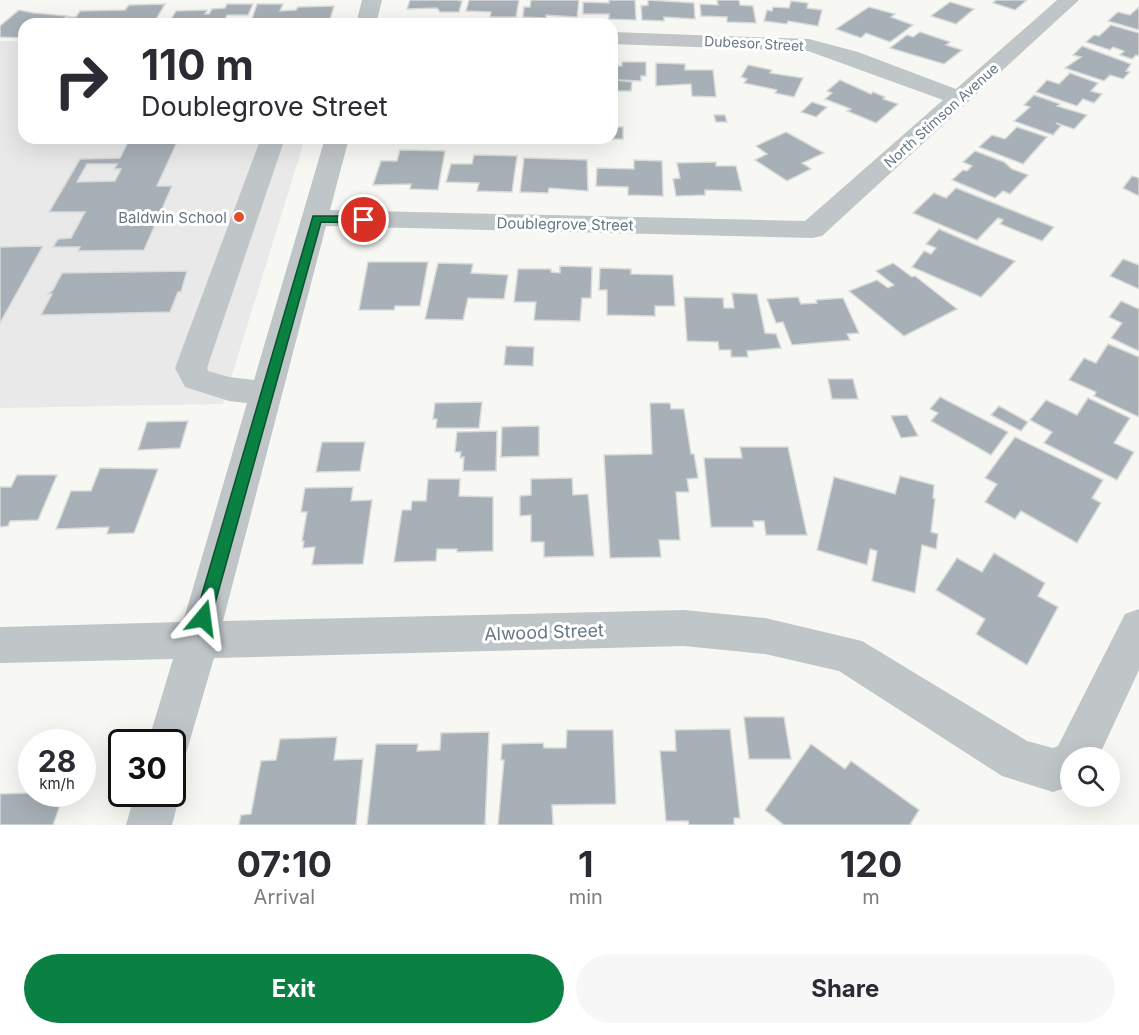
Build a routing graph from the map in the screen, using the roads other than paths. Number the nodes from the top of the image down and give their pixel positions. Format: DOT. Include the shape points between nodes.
graph roads {
  1 [pos="372,0"];
  2 [pos="1069,0"];
  3 [pos="368,18"];
  4 [pos="618,38"];
  5 [pos="959,98"];
  6 [pos="271,144"];
  7 [pos="336,144"];
  8 [pos="317,218"];
  9 [pos="812,230"];
  10 [pos="267,393"];
  11 [pos="1139,627"];
  12 [pos="197,641"];
  13 [pos="0,645"];
  14 [pos="173,729"];
  15 [pos="1075,747"];
  16 [pos="1060,764"];
  17 [pos="154,807"];
  18 [pos="149,825"];
  1 -- 3 [label="street"];
  2 -- 5 [label="street, North Stimson Avenue"];
  4 -- 5 [label="street, Dubesor Street" via="809,45"];
  5 -- 9 [label="street, North Stimson Avenue"];
  6 -- 10 [label="street" via="191,368 196,379 229,389"];
  7 -- 8 [label="street"];
  8 -- 9 [label="street, Doublegrove Street"];
  8 -- 10 [label="street"];
  10 -- 12 [label="street"];
  11 -- 15 [label="street"];
  12 -- 13 [label="street, Alwood Street"];
  12 -- 14 [label="street"];
  12 -- 16 [label="street, Alwood Street" via="684,628 765,636 848,654 1018,761"];
  17 -- 18 [label="street"];
}
